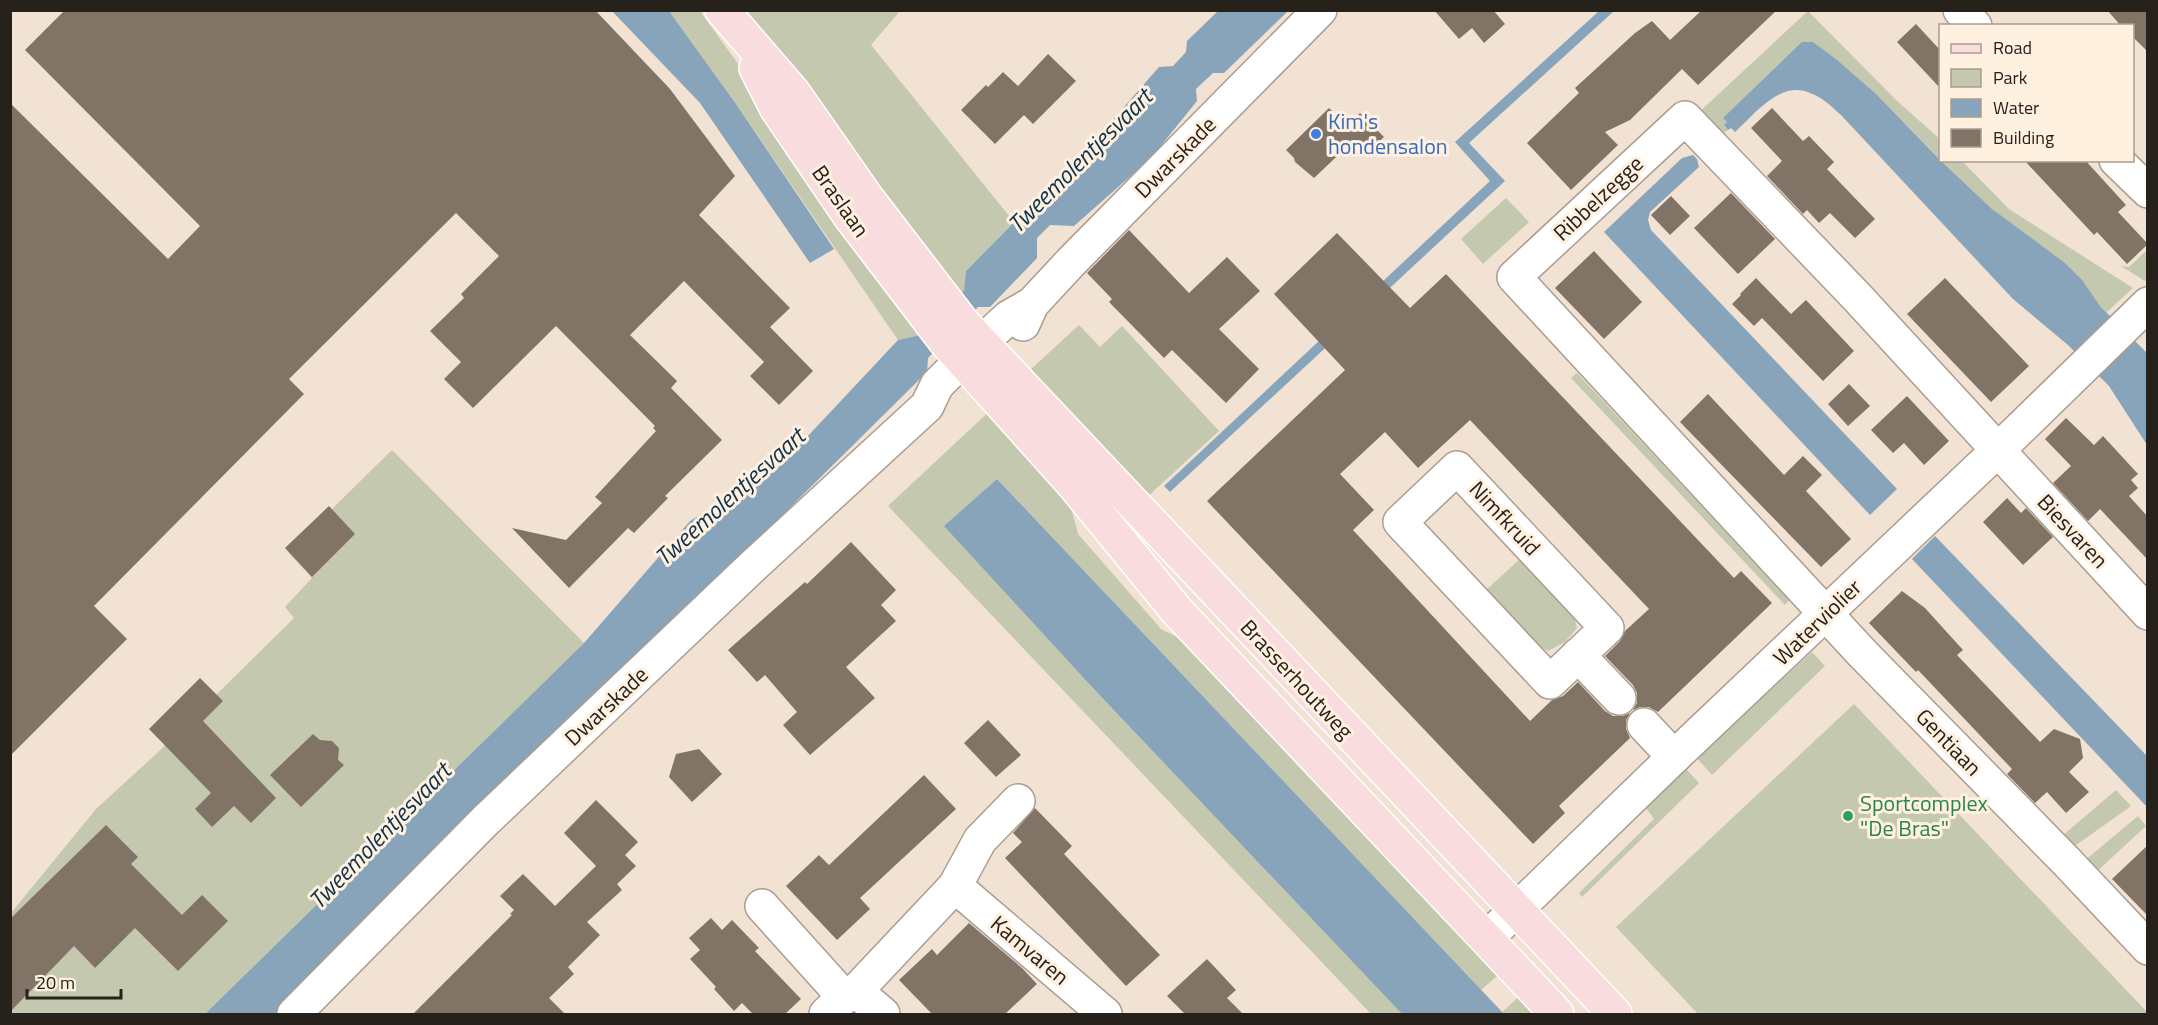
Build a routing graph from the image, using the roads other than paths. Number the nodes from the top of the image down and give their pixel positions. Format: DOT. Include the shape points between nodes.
graph roads {
  1 [pos="1320,10"];
  2 [pos="1960,10"];
  3 [pos="730,20"];
  4 [pos="1973,24"];
  5 [pos="2118,162"];
  6 [pos="2148,191"];
  7 [pos="2146,305"];
  8 [pos="962,341"];
  9 [pos="1998,450"];
  10 [pos="1826,613"];
  11 [pos="2148,613"];
  12 [pos="1578,655"];
  13 [pos="1619,698"];
  14 [pos="1644,725"];
  15 [pos="1674,757"];
  16 [pos="1018,801"];
  17 [pos="955,886"];
  18 [pos="762,906"];
  19 [pos="1516,910"];
  20 [pos="1486,939"];
  21 [pos="2148,948"];
  22 [pos="842,1001"];
  23 [pos="294,1014"];
  24 [pos="883,1014"];
  25 [pos="1105,1014"];
  26 [pos="1557,1014"];
  27 [pos="1615,1014"];
  1 -- 8 [label="street, Dwarskade" via="1072,261 1032,304 1018,333"];
  2 -- 4 [label="street"];
  3 -- 8 [label="main road, Braslaan" via="777,109 849,215"];
  5 -- 6 [label="street"];
  7 -- 9 [label="street, Waterviolier"];
  8 -- 19 [label="main road, Brasserhoutweg"];
  8 -- 20 [label="main road, Brasserhoutweg" via="1177,611"];
  8 -- 23 [label="street, Dwarskade" via="927,406 485,821"];
  9 -- 10 [label="street, Waterviolier"];
  9 -- 10 [label="street, Ribbelzegge" via="1685,118 1514,277"];
  9 -- 11 [label="street, Biesvaren"];
  10 -- 15 [label="street, Waterviolier"];
  10 -- 21 [label="street, Gentiaan"];
  12 -- 12 [label="street, Nimfkruid" via="1550,682 1400,522 1457,468 1607,628"];
  12 -- 13 [label="street"];
  14 -- 15 [label="street"];
  15 -- 19 [label="street, Waterviolier"];
  16 -- 17 [label="street" via="980,840"];
  17 -- 22 [label="street"];
  17 -- 25 [label="street, Kamvaren"];
  18 -- 22 [label="street"];
  19 -- 20 [label="street, Waterviolier"];
  19 -- 27 [label="main road, Brasserhoutweg"];
  20 -- 26 [label="main road, Brasserhoutweg"];
  22 -- 24 [label="street"];
}
